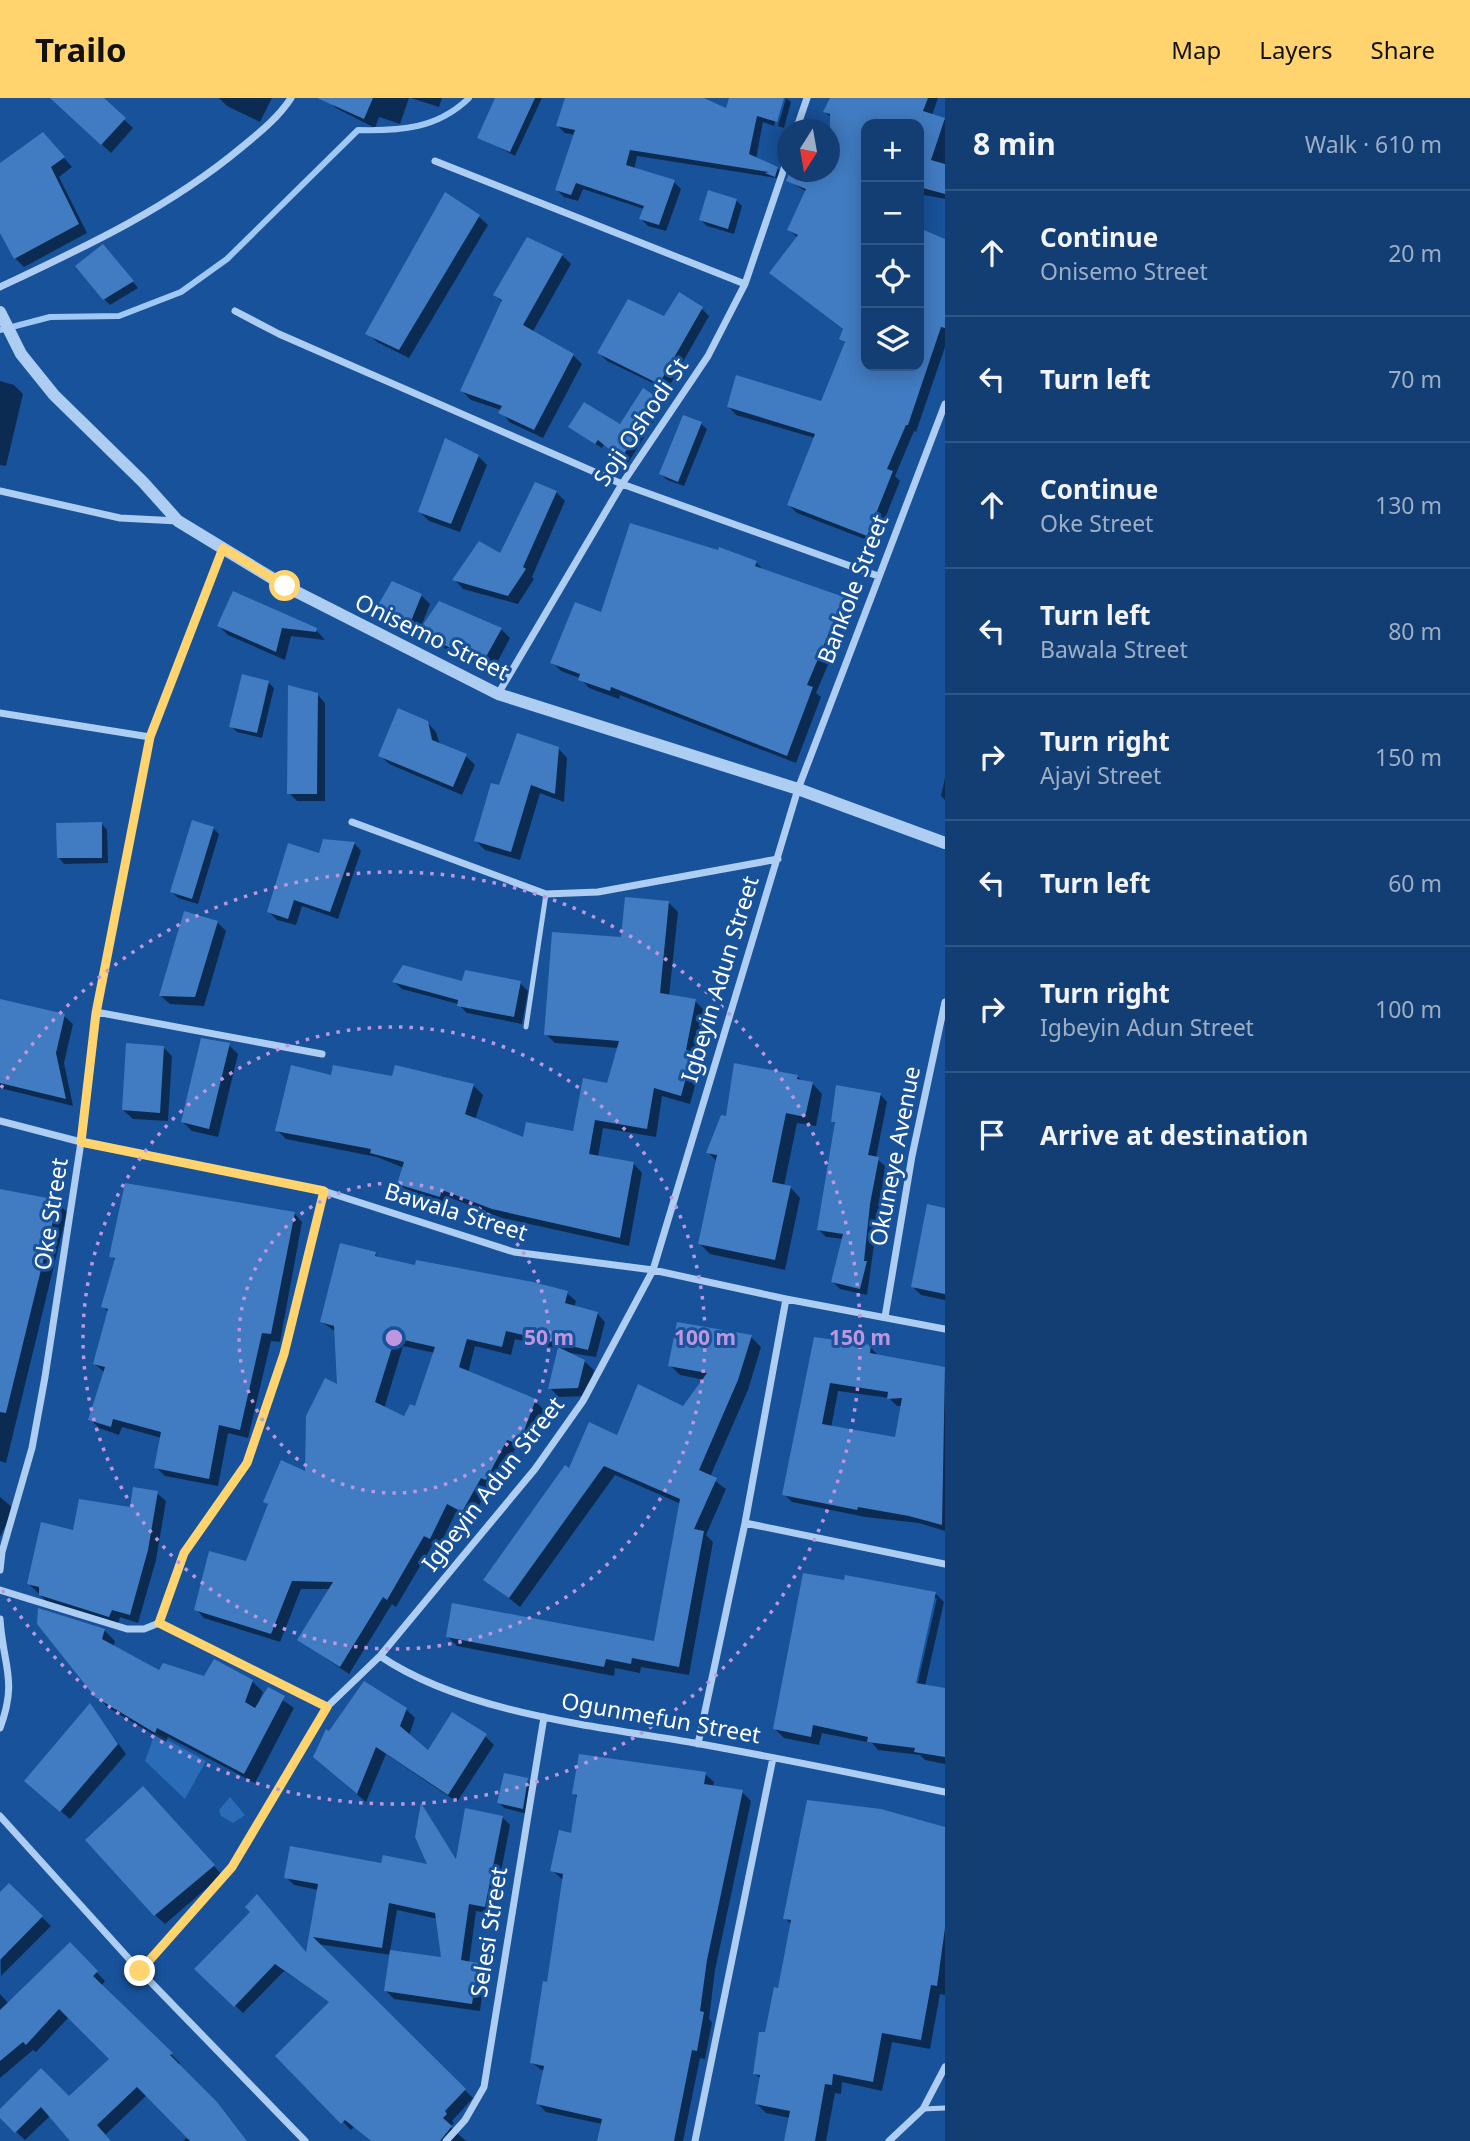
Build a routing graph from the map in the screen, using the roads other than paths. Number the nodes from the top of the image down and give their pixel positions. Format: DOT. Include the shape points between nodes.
graph roads {
  1 [pos="291,98"];
  2 [pos="807,98"];
  3 [pos="800,119"];
  4 [pos="435,161"];
  5 [pos="780,182"];
  6 [pos="745,284"];
  7 [pos="0,287"];
  8 [pos="235,311"];
  9 [pos="3,317"];
  10 [pos="945,404"];
  11 [pos="622,484"];
  12 [pos="0,491"];
  13 [pos="178,521"];
  14 [pos="223,548"];
  15 [pos="878,576"];
  16 [pos="498,694"];
  17 [pos="0,713"];
  18 [pos="150,737"];
  19 [pos="798,789"];
  20 [pos="352,822"];
  21 [pos="945,843"];
  22 [pos="778,859"];
  23 [pos="546,894"];
  24 [pos="945,1002"];
  25 [pos="96,1013"];
  26 [pos="526,1027"];
  27 [pos="322,1054"];
  28 [pos="0,1121"];
  29 [pos="81,1142"];
  30 [pos="324,1191"];
  31 [pos="653,1270"];
  32 [pos="786,1299"];
  33 [pos="885,1317"];
  34 [pos="945,1329"];
  35 [pos="745,1523"];
  36 [pos="945,1564"];
  37 [pos="0,1570"];
  38 [pos="0,1590"];
  39 [pos="0,1619"];
  40 [pos="159,1623"];
  41 [pos="1,1647"];
  42 [pos="380,1656"];
  43 [pos="327,1707"];
  44 [pos="544,1717"];
  45 [pos="0,1728"];
  46 [pos="698,1744"];
  47 [pos="773,1758"];
  48 [pos="945,1792"];
  49 [pos="0,1816"];
  50 [pos="140,1971"];
  51 [pos="945,2067"];
  52 [pos="945,2108"];
  53 [pos="923,2109"];
  54 [pos="305,2141"];
  55 [pos="446,2141"];
  56 [pos="695,2141"];
  57 [pos="889,2141"];
  1 -- 7 [label="street" via="281,114 205,178 111,234"];
  2 -- 3 [label="street"];
  4 -- 6 [label="street"];
  5 -- 6 [label="street, Soji Oshodi St"];
  6 -- 11 [label="street, Soji Oshodi St" via="708,356"];
  8 -- 11 [label="street"];
  9 -- 13 [label="street, Onisemo Street" via="21,354 54,395"];
  10 -- 15 [label="street, Bankole Street"];
  11 -- 15 [label="street"];
  11 -- 16 [label="street, Soji Oshodi St"];
  12 -- 13 [label="street" via="120,518"];
  13 -- 14 [label="street, Onisemo Street"];
  14 -- 16 [label="street, Onisemo Street" via="285,586"];
  14 -- 18 [label="street, Oke Street"];
  15 -- 19 [label="street, Bankole Street"];
  16 -- 19 [label="street, Onisemo Street"];
  17 -- 18 [label="street"];
  18 -- 25 [label="street, Oke Street"];
  19 -- 21 [label="street, Onisemo Street"];
  19 -- 22 [label="street, Igbeyin Adun Street"];
  20 -- 23 [label="street"];
  22 -- 23 [label="street" via="598,892"];
  22 -- 31 [label="street, Igbeyin Adun Street"];
  23 -- 26 [label="lane"];
  24 -- 33 [label="street, Okuneye Avenue" via="912,1156"];
  25 -- 27 [label="street"];
  25 -- 29 [label="street, Oke Street"];
  28 -- 29 [label="street, Bawala Street"];
  29 -- 30 [label="street, Bawala Street"];
  29 -- 37 [label="street, Oke Street" via="32,1448"];
  30 -- 31 [label="street, Bawala Street" via="514,1252"];
  30 -- 40 [label="street" via="284,1354 247,1463 184,1553"];
  31 -- 32 [label="street, Bawala Street"];
  31 -- 42 [label="street, Igbeyin Adun Street" via="575,1412 535,1469"];
  32 -- 33 [label="street, Bawala Street"];
  32 -- 35 [label="street"];
  33 -- 34 [label="street, Bawala Street"];
  35 -- 36 [label="street"];
  35 -- 46 [label="street"];
  38 -- 40 [label="street" via="127,1629"];
  39 -- 41 [label="street"];
  40 -- 43 [label="street"];
  41 -- 45 [label="street" via="11,1679 10,1701"];
  42 -- 43 [label="street, Igbeyin Adun Street"];
  42 -- 44 [label="street, Ogunmefun Street" via="403,1671 457,1692"];
  43 -- 50 [label="street, Igbeyin Adun Street" via="232,1867"];
  44 -- 46 [label="street, Ogunmefun Street"];
  44 -- 55 [label="street, Selesi Street" via="484,2087"];
  46 -- 47 [label="street, Ogunmefun Street"];
  47 -- 48 [label="street, Ogunmefun Street"];
  47 -- 56 [label="street"];
  49 -- 50 [label="street"];
  50 -- 54 [label="street"];
  51 -- 53 [label="street"];
  52 -- 53 [label="lane"];
  53 -- 57 [label="street"];
}
